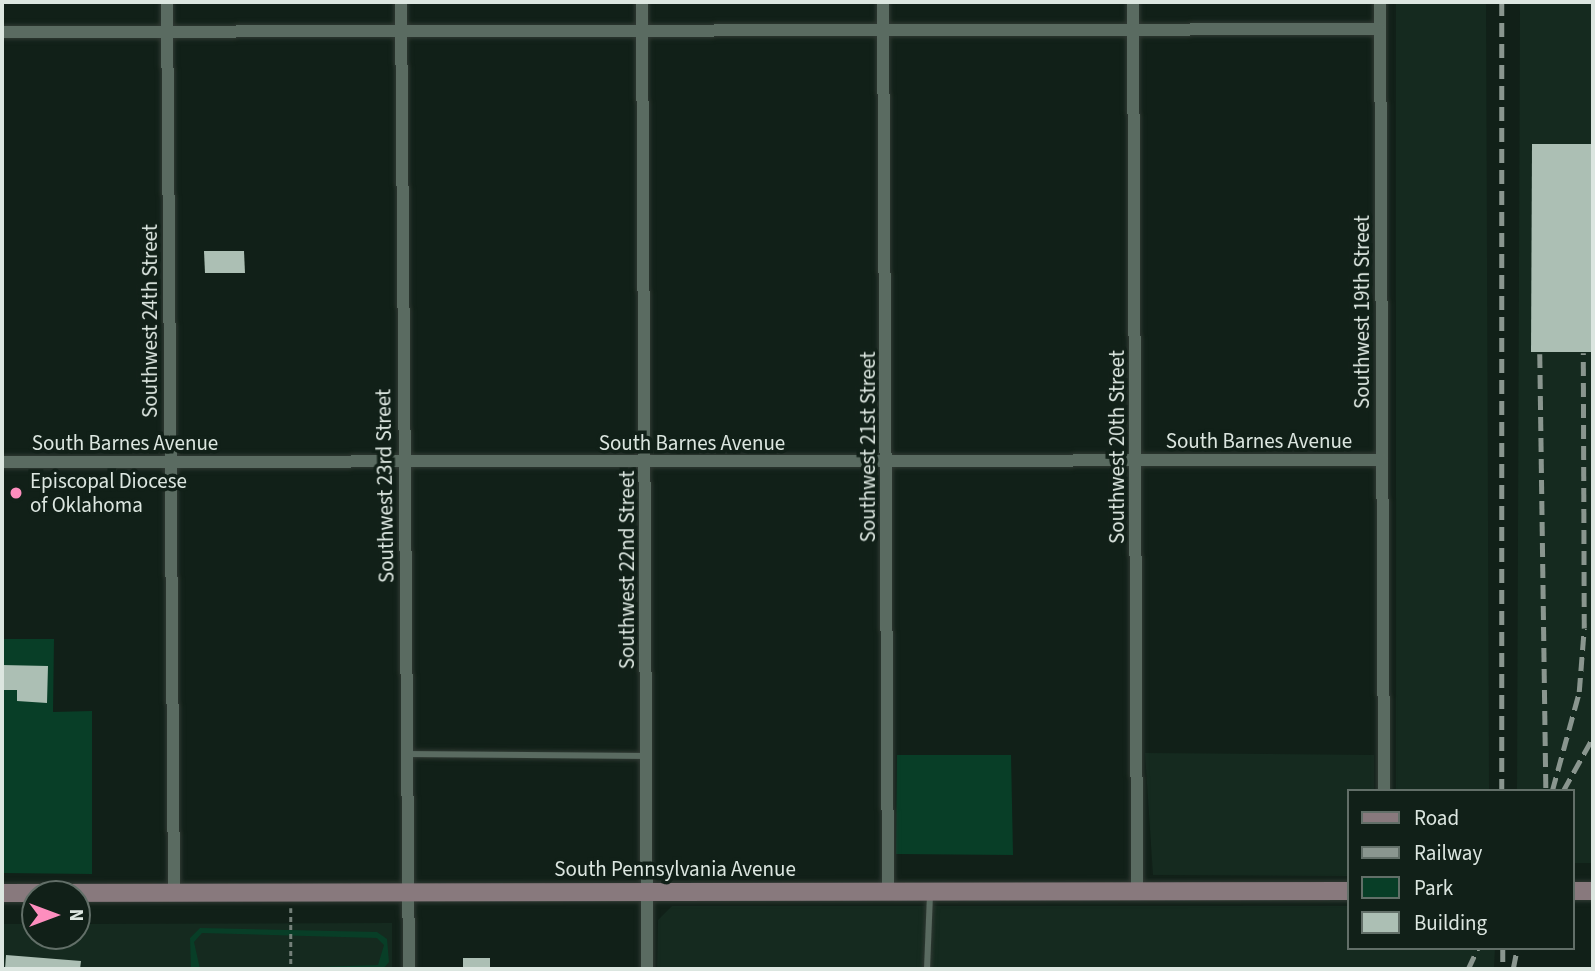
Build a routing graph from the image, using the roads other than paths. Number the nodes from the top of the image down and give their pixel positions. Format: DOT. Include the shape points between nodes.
graph roads {
  1 [pos="167,2"];
  2 [pos="401,2"];
  3 [pos="642,2"];
  4 [pos="883,2"];
  5 [pos="1133,2"];
  6 [pos="1380,2"];
  7 [pos="1133,29"];
  8 [pos="1379,29"];
  9 [pos="642,30"];
  10 [pos="167,31"];
  11 [pos="2,32"];
  12 [pos="401,32"];
  13 [pos="883,32"];
  14 [pos="888,460"];
  15 [pos="1382,460"];
  16 [pos="1137,461"];
  17 [pos="2,462"];
  18 [pos="170,462"];
  19 [pos="403,462"];
  20 [pos="646,463"];
  21 [pos="407,754"];
  22 [pos="646,756"];
  23 [pos="1384,789"];
  24 [pos="1137,891"];
  25 [pos="1346,891"];
  26 [pos="1574,891"];
  27 [pos="1593,891"];
  28 [pos="174,892"];
  29 [pos="409,892"];
  30 [pos="647,892"];
  31 [pos="888,892"];
  32 [pos="930,892"];
  33 [pos="2,893"];
  34 [pos="409,969"];
  35 [pos="647,969"];
  36 [pos="927,969"];
  1 -- 10 [label="street, Southwest 24th Street"];
  2 -- 12 [label="street, Southwest 23rd Street"];
  3 -- 9 [label="street, Southwest 22nd Street"];
  4 -- 13 [label="street, Southwest 21st Street"];
  5 -- 7 [label="street, Southwest 20th Street"];
  6 -- 8 [label="street, Southwest 19th Street"];
  7 -- 8 [label="street"];
  7 -- 13 [label="street"];
  7 -- 16 [label="street, Southwest 20th Street"];
  8 -- 15 [label="street, Southwest 19th Street"];
  9 -- 12 [label="street"];
  9 -- 13 [label="street"];
  9 -- 20 [label="street, Southwest 22nd Street"];
  10 -- 11 [label="street"];
  10 -- 12 [label="street"];
  10 -- 18 [label="street, Southwest 24th Street"];
  12 -- 19 [label="street, Southwest 23rd Street"];
  13 -- 14 [label="street, Southwest 21st Street"];
  14 -- 16 [label="street, South Barnes Avenue"];
  14 -- 20 [label="street, South Barnes Avenue"];
  14 -- 31 [label="street, Southwest 21st Street"];
  15 -- 16 [label="street, South Barnes Avenue"];
  15 -- 23 [label="street, Southwest 19th Street"];
  16 -- 24 [label="street, Southwest 20th Street"];
  17 -- 18 [label="street, South Barnes Avenue"];
  18 -- 19 [label="street, South Barnes Avenue"];
  18 -- 28 [label="street, Southwest 24th Street"];
  19 -- 20 [label="street, South Barnes Avenue"];
  19 -- 21 [label="street, Southwest 23rd Street"];
  20 -- 22 [label="street, Southwest 22nd Street"];
  21 -- 22 [label="lane"];
  21 -- 29 [label="street, Southwest 23rd Street"];
  22 -- 30 [label="street, Southwest 22nd Street"];
  24 -- 25 [label="main road, South Pennsylvania Avenue"];
  24 -- 32 [label="main road, South Pennsylvania Avenue"];
  26 -- 27 [label="main road"];
  28 -- 29 [label="main road, South Pennsylvania Avenue"];
  28 -- 33 [label="main road, South Pennsylvania Avenue"];
  29 -- 30 [label="main road, South Pennsylvania Avenue"];
  29 -- 34 [label="street, Southwest 23rd Street"];
  30 -- 31 [label="main road, South Pennsylvania Avenue"];
  30 -- 35 [label="street, Southwest 22nd Street"];
  31 -- 32 [label="main road, South Pennsylvania Avenue"];
  32 -- 36 [label="lane"];
}
